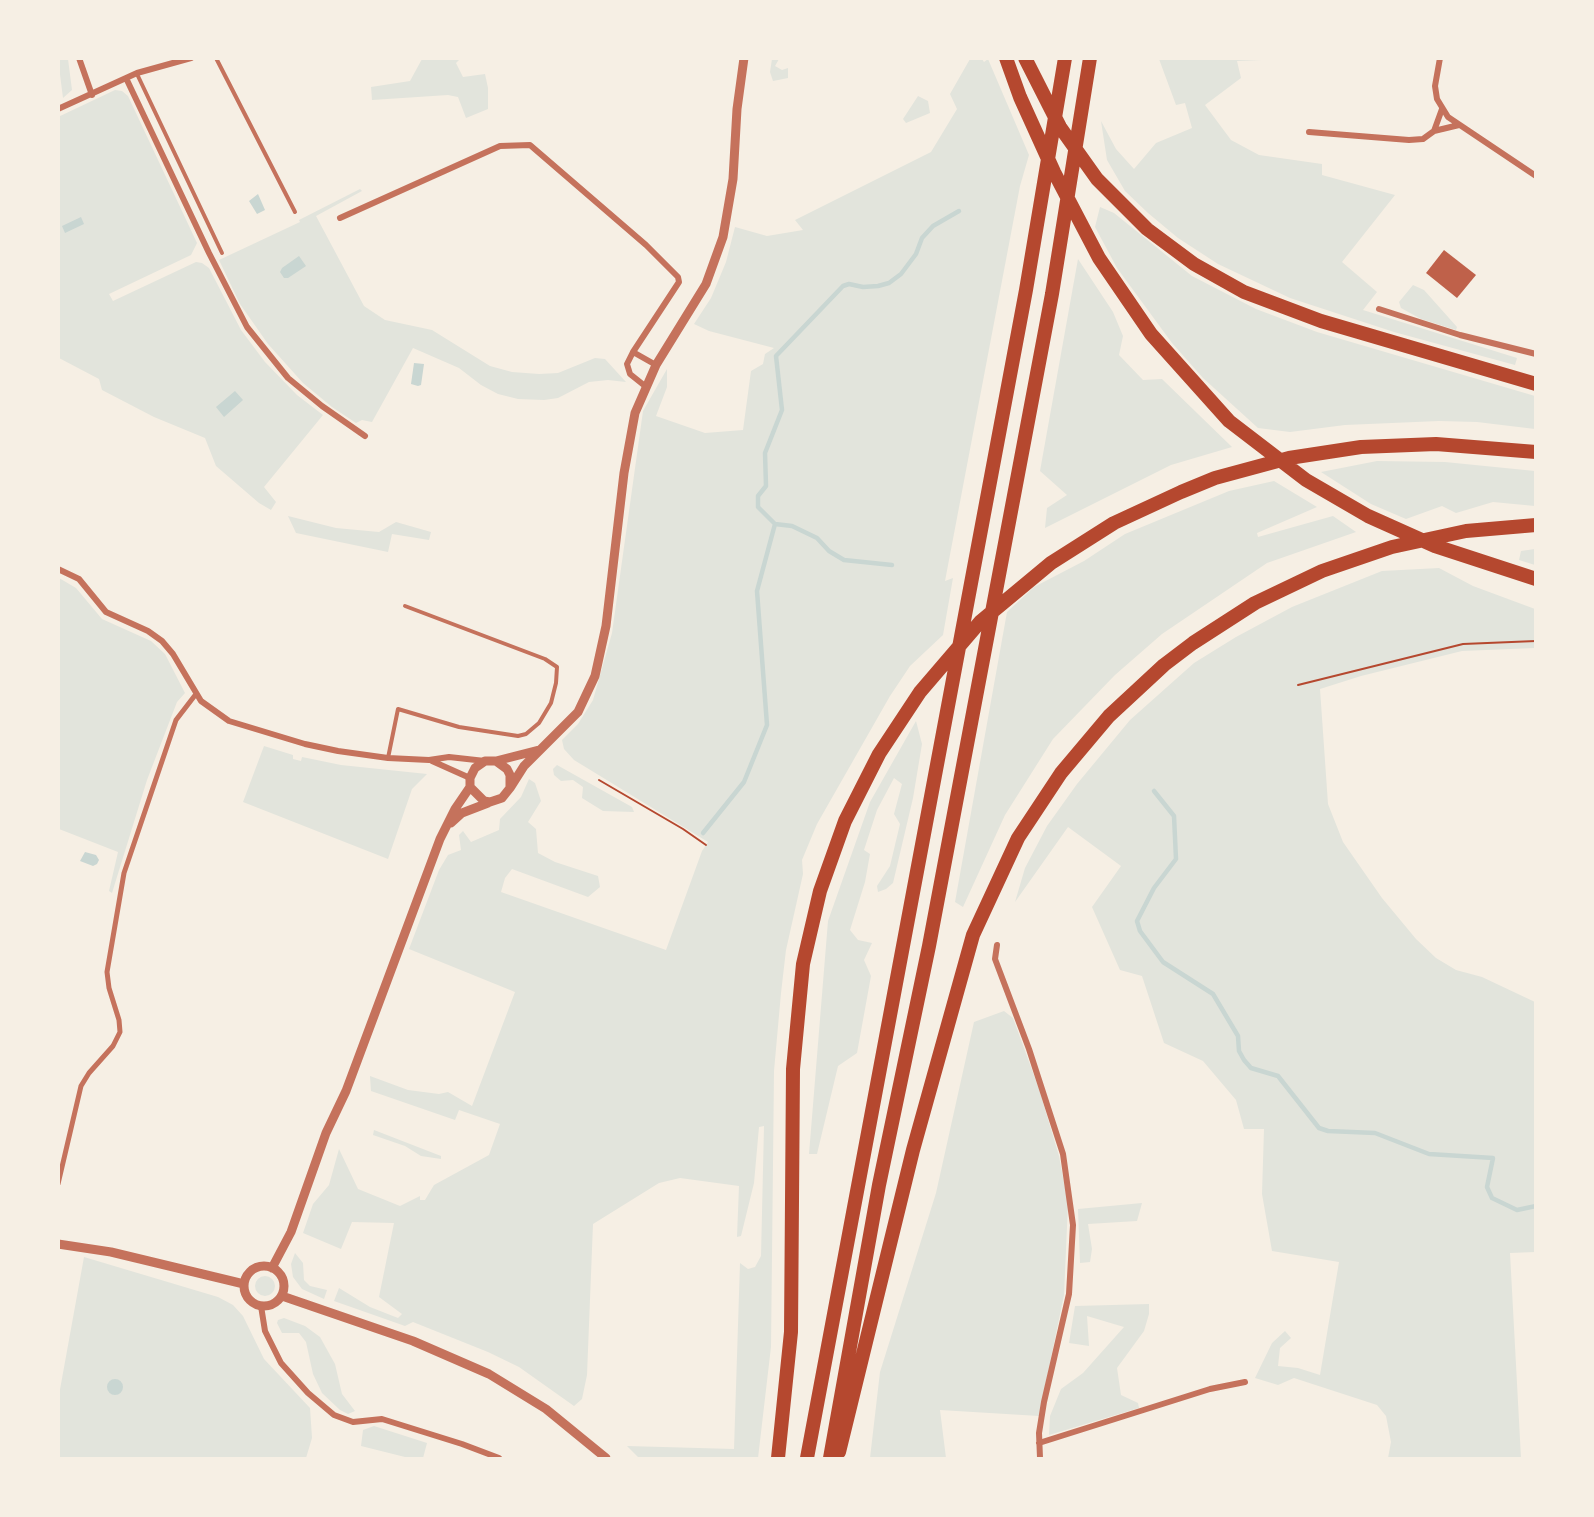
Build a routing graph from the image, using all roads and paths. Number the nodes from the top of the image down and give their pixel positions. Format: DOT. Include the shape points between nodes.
graph roads {
  1 [pos="79,58"];
  2 [pos="191,58"];
  3 [pos="216,58"];
  4 [pos="744,58"];
  5 [pos="1006,58"];
  6 [pos="1065,58"];
  7 [pos="1090,58"];
  8 [pos="1440,58"];
  9 [pos="1026,59"];
  10 [pos="137,73"];
  11 [pos="126,78"];
  12 [pos="92,95"];
  13 [pos="58,109"];
  14 [pos="1442,109"];
  15 [pos="1459,125"];
  16 [pos="1434,131"];
  17 [pos="1309,132"];
  18 [pos="1536,176"];
  19 [pos="295,212"];
  20 [pos="340,218"];
  21 [pos="222,253"];
  22 [pos="1379,309"];
  23 [pos="633,352"];
  24 [pos="1536,354"];
  25 [pos="656,365"];
  26 [pos="1536,384"];
  27 [pos="645,386"];
  28 [pos="365,435"];
  29 [pos="1536,452"];
  30 [pos="1536,525"];
  31 [pos="58,569"];
  32 [pos="1536,579"];
  33 [pos="405,606"];
  34 [pos="1536,641"];
  35 [pos="1298,685"];
  36 [pos="196,694"];
  37 [pos="539,750"];
  38 [pos="388,758"];
  39 [pos="429,760"];
  40 [pos="485,761"];
  41 [pos="496,762"];
  42 [pos="599,780"];
  43 [pos="470,783"];
  44 [pos="510,788"];
  45 [pos="490,802"];
  46 [pos="449,825"];
  47 [pos="706,845"];
  48 [pos="997,945"];
  49 [pos="58,1184"];
  50 [pos="58,1244"];
  51 [pos="272,1268"];
  52 [pos="244,1284"];
  53 [pos="282,1296"];
  54 [pos="261,1306"];
  55 [pos="1245,1382"];
  56 [pos="1039,1443"];
  57 [pos="499,1458"];
  58 [pos="606,1458"];
  59 [pos="778,1458"];
  60 [pos="807,1458"];
  61 [pos="830,1458"];
  62 [pos="838,1458"];
  63 [pos="1040,1458"];
  1 -- 12 [label="street"];
  2 -- 10 [label="street"];
  3 -- 19 [label="lane"];
  4 -- 25 [label="street" via="733,179 723,237 698,300"];
  5 -- 32 [label="highway" via="1066,197 1099,258 1151,334 1229,421 1288,468 1368,516 1434,546"];
  6 -- 60 [label="highway" via="1026,290"];
  7 -- 61 [label="highway" via="1054,282"];
  8 -- 14 [label="street" via="1435,86"];
  9 -- 26 [label="highway" via="1060,127 1110,194 1170,247 1208,273 1257,298 1343,328"];
  10 -- 11 [label="street"];
  10 -- 21 [label="lane"];
  11 -- 12 [label="street"];
  11 -- 28 [label="street" via="247,327 288,378"];
  12 -- 13 [label="street"];
  14 -- 15 [label="street"];
  14 -- 16 [label="street"];
  15 -- 16 [label="street"];
  15 -- 18 [label="street"];
  16 -- 17 [label="street" via="1422,139 1409,140"];
  20 -- 23 [label="street" via="500,146 530,145 678,277 679,282"];
  22 -- 24 [label="street"];
  23 -- 25 [label="street"];
  23 -- 27 [label="street" via="627,364 630,374"];
  25 -- 27 [label="street"];
  27 -- 37 [label="street" via="630,434 609,607 596,676 578,712"];
  29 -- 59 [label="highway" via="1436,444 1361,447 1289,458 1180,492 1114,523 1051,563 980,622 920,692 879,754 845,821 820,891 803,964 793,1069 791,1332"];
  30 -- 62 [label="highway" via="1466,531 1392,547 1322,571 1255,603 1164,665 1109,716 1061,773 1013,847 973,935 910,1161"];
  31 -- 36 [label="street" via="79,579 106,612 162,641"];
  33 -- 38 [label="lane" via="545,659 557,668 556,683 551,703 539,723 518,736 459,727 398,709"];
  34 -- 35 [label="path" via="1463,644"];
  36 -- 38 [label="street" via="229,721 305,744"];
  36 -- 49 [label="street" via="176,720 124,873 107,972 120,1032 81,1086"];
  37 -- 41 [label="street"];
  37 -- 44 [label="street"];
  38 -- 39 [label="street"];
  39 -- 40 [label="street" via="449,757"];
  39 -- 43 [label="street" via="453,768"];
  40 -- 41 [label="street"];
  40 -- 43 [label="street" via="475,768"];
  41 -- 44 [label="street" via="510,775"];
  42 -- 47 [label="path"];
  43 -- 45 [label="street" via="478,798"];
  43 -- 46 [label="street"];
  44 -- 45 [label="street" via="502,798"];
  45 -- 46 [label="street" via="462,813"];
  46 -- 51 [label="street" via="326,1133 291,1232"];
  48 -- 56 [label="street" via="995,959 1063,1154 1073,1225 1069,1294 1044,1402"];
  50 -- 52 [label="street" via="111,1252"];
  51 -- 52 [label="street" via="256,1268"];
  51 -- 53 [label="street" via="284,1283"];
  52 -- 54 [label="street" via="250,1300"];
  53 -- 54 [label="street" via="273,1304"];
  53 -- 58 [label="street" via="413,1341 489,1374 546,1409"];
  54 -- 57 [label="street" via="265,1331 281,1363 334,1415 353,1422 382,1419"];
  55 -- 56 [label="street" via="1210,1389"];
  56 -- 63 [label="street"];
}
